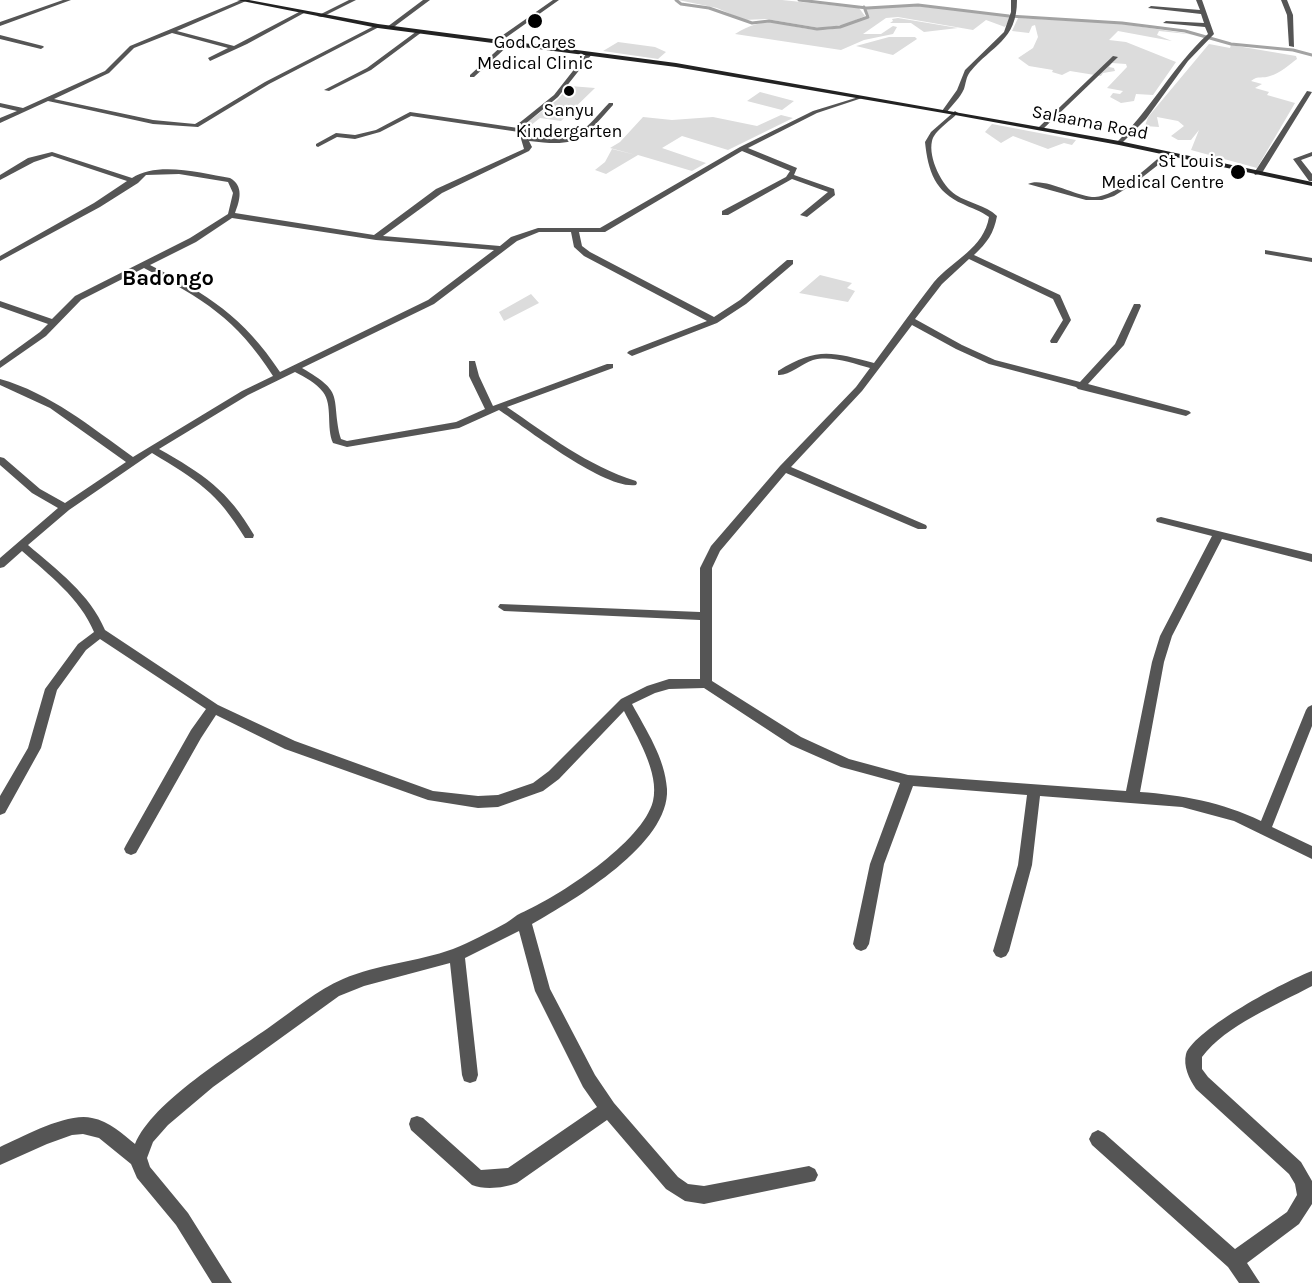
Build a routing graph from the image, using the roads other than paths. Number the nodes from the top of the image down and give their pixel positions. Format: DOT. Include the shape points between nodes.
graph roads {
  1 [pos="68,0"];
  2 [pos="241,0"];
  3 [pos="353,0"];
  4 [pos="427,0"];
  5 [pos="555,0"];
  6 [pos="1014,0"];
  7 [pos="1192,0"];
  8 [pos="1199,0"];
  9 [pos="1284,0"];
  10 [pos="1151,8"];
  11 [pos="1203,12"];
  12 [pos="301,13"];
  13 [pos="320,16"];
  14 [pos="1166,23"];
  15 [pos="0,24"];
  16 [pos="1209,25"];
  17 [pos="378,26"];
  18 [pos="390,28"];
  19 [pos="172,31"];
  20 [pos="419,32"];
  21 [pos="0,37"];
  22 [pos="495,43"];
  23 [pos="507,44"];
  24 [pos="1292,46"];
  25 [pos="41,47"];
  26 [pos="234,48"];
  27 [pos="589,54"];
  28 [pos="1115,57"];
  29 [pos="210,59"];
  30 [pos="472,76"];
  31 [pos="327,90"];
  32 [pos="1309,92"];
  33 [pos="860,97"];
  34 [pos="47,99"];
  35 [pos="611,104"];
  36 [pos="0,105"];
  37 [pos="24,110"];
  38 [pos="945,111"];
  39 [pos="955,113"];
  40 [pos="0,121"];
  41 [pos="1041,128"];
  42 [pos="520,130"];
  43 [pos="525,138"];
  44 [pos="1119,143"];
  45 [pos="318,145"];
  46 [pos="741,148"];
  47 [pos="1168,154"];
  48 [pos="1312,154"];
  49 [pos="1258,173"];
  50 [pos="790,176"];
  51 [pos="0,178"];
  52 [pos="1312,179"];
  53 [pos="135,181"];
  54 [pos="1032,184"];
  55 [pos="1312,184"];
  56 [pos="724,213"];
  57 [pos="231,214"];
  58 [pos="804,215"];
  59 [pos="575,232"];
  60 [pos="376,238"];
  61 [pos="499,248"];
  62 [pos="1268,252"];
  63 [pos="968,255"];
  64 [pos="0,260"];
  65 [pos="1312,260"];
  66 [pos="790,262"];
  67 [pos="144,265"];
  68 [pos="0,304"];
  69 [pos="1137,306"];
  70 [pos="910,320"];
  71 [pos="714,321"];
  72 [pos="54,323"];
  73 [pos="1054,341"];
  74 [pos="632,353"];
  75 [pos="472,363"];
  76 [pos="0,365"];
  77 [pos="610,366"];
  78 [pos="877,367"];
  79 [pos="295,368"];
  80 [pos="781,373"];
  81 [pos="278,376"];
  82 [pos="0,382"];
  83 [pos="1081,387"];
  84 [pos="496,409"];
  85 [pos="1186,412"];
  86 [pos="152,449"];
  87 [pos="0,460"];
  88 [pos="134,462"];
  89 [pos="784,468"];
  90 [pos="632,483"];
  91 [pos="65,508"];
  92 [pos="1161,520"];
  93 [pos="921,527"];
  94 [pos="249,535"];
  95 [pos="1218,536"];
  96 [pos="21,545"];
  97 [pos="1312,558"];
  98 [pos="0,564"];
  99 [pos="504,607"];
  100 [pos="705,616"];
  101 [pos="100,633"];
  102 [pos="706,683"];
  103 [pos="625,702"];
  104 [pos="214,708"];
  105 [pos="1312,710"];
  106 [pos="908,780"];
  107 [pos="1034,791"];
  108 [pos="1132,797"];
  109 [pos="0,809"];
  110 [pos="1264,830"];
  111 [pos="131,849"];
  112 [pos="1312,853"];
  113 [pos="523,919"];
  114 [pos="861,944"];
  115 [pos="1000,951"];
  116 [pos="457,954"];
  117 [pos="1312,978"];
  118 [pos="470,1075"];
  119 [pos="608,1109"];
  120 [pos="417,1124"];
  121 [pos="1098,1139"];
  122 [pos="0,1156"];
  123 [pos="138,1158"];
  124 [pos="809,1175"];
  125 [pos="1234,1262"];
  126 [pos="223,1283"];
  127 [pos="1251,1283"];
  1 -- 15 [label="street"];
  2 -- 12 [label="main road, Salaama Road"];
  2 -- 19 [label="street"];
  3 -- 13 [label="street"];
  4 -- 18 [label="street"];
  5 -- 22 [label="street"];
  6 -- 38 [label="street" via="1015,17 1006,34 967,72 961,89"];
  7 -- 8 [label="street"];
  8 -- 11 [label="street"];
  9 -- 24 [label="street" via="1290,15"];
  10 -- 11 [label="street"];
  11 -- 16 [label="street"];
  12 -- 13 [label="main road, Salaama Road"];
  12 -- 26 [label="street"];
  13 -- 17 [label="main road, Salaama Road"];
  14 -- 16 [label="street"];
  16 -- 44 [label="street" via="1208,36 1183,61 1136,129"];
  17 -- 18 [label="main road, Salaama Road"];
  17 -- 34 [label="street" via="267,83 196,126 153,122"];
  18 -- 20 [label="main road, Salaama Road"];
  19 -- 26 [label="street"];
  19 -- 34 [label="street" via="132,47 107,72"];
  20 -- 22 [label="main road, Salaama Road"];
  20 -- 31 [label="street" via="369,69"];
  21 -- 25 [label="street"];
  22 -- 23 [label="main road, Salaama Road"];
  23 -- 27 [label="main road, Salaama Road"];
  23 -- 30 [label="street"];
  26 -- 29 [label="street"];
  27 -- 33 [label="main road, Salaama Road"];
  27 -- 42 [label="street" via="556,96"];
  28 -- 41 [label="street"];
  32 -- 49 [label="street"];
  33 -- 38 [label="main road, Salaama Road"];
  33 -- 46 [label="street" via="815,112"];
  34 -- 37 [label="street"];
  35 -- 43 [label="street" via="571,143"];
  36 -- 37 [label="street"];
  37 -- 40 [label="street"];
  38 -- 39 [label="main road, Salaama Road"];
  39 -- 41 [label="main road, Salaama Road"];
  39 -- 63 [label="street" via="928,142 940,187 993,216 983,242"];
  41 -- 44 [label="main road, Salaama Road"];
  42 -- 43 [label="street"];
  42 -- 45 [label="street" via="410,114 378,131 334,136"];
  43 -- 60 [label="street" via="528,147 523,152 440,191"];
  44 -- 47 [label="main road, Salaama Road"];
  46 -- 50 [label="street" via="790,166 794,170"];
  46 -- 59 [label="street" via="612,225 602,230"];
  47 -- 49 [label="main road, Salaama Road"];
  47 -- 54 [label="street" via="1103,199"];
  48 -- 52 [label="street" via="1297,159"];
  49 -- 55 [label="main road, Salaama Road"];
  50 -- 56 [label="street"];
  50 -- 58 [label="street" via="831,191"];
  51 -- 53 [label="street" via="31,160 52,154"];
  53 -- 57 [label="street" via="144,173 156,171 230,180 238,194"];
  53 -- 64 [label="street"];
  57 -- 60 [label="street"];
  57 -- 67 [label="street" via="193,240"];
  59 -- 61 [label="street" via="529,232"];
  59 -- 71 [label="street" via="579,247 587,254"];
  60 -- 61 [label="street"];
  61 -- 79 [label="street" via="431,303"];
  62 -- 65 [label="street"];
  63 -- 70 [label="street" via="939,282"];
  63 -- 73 [label="street" via="1057,297 1067,320"];
  66 -- 71 [label="street"];
  67 -- 72 [label="street" via="78,298"];
  67 -- 81 [label="street" via="230,314 261,347"];
  68 -- 72 [label="street"];
  69 -- 83 [label="street" via="1119,345"];
  70 -- 78 [label="street"];
  70 -- 83 [label="street" via="975,355"];
  71 -- 74 [label="street"];
  72 -- 76 [label="street"];
  75 -- 84 [label="street" via="474,376"];
  77 -- 84 [label="street"];
  78 -- 80 [label="street" via="817,355 803,358"];
  78 -- 89 [label="street"];
  79 -- 81 [label="street"];
  79 -- 84 [label="street" via="328,392 333,427 340,443 459,425"];
  81 -- 86 [label="street"];
  82 -- 88 [label="street" via="51,402"];
  83 -- 85 [label="street"];
  84 -- 90 [label="street" via="617,479"];
  86 -- 88 [label="street"];
  86 -- 94 [label="street" via="214,486"];
  87 -- 91 [label="street" via="36,491"];
  88 -- 91 [label="street"];
  89 -- 93 [label="street"];
  89 -- 100 [label="street" via="710,559 706,568"];
  91 -- 96 [label="street"];
  92 -- 95 [label="street"];
  95 -- 97 [label="street"];
  95 -- 108 [label="street" via="1166,636"];
  96 -- 98 [label="street"];
  96 -- 101 [label="street" via="95,618"];
  99 -- 100 [label="street"];
  100 -- 102 [label="street"];
  101 -- 104 [label="street"];
  101 -- 109 [label="street" via="82,647 51,689 34,748"];
  102 -- 103 [label="street" via="669,684"];
  102 -- 106 [label="street" via="809,748"];
  103 -- 104 [label="street" via="538,787 514,797 478,802 433,796 341,765"];
  103 -- 113 [label="street" via="658,776 660,801 653,818 626,851 591,881"];
  104 -- 111 [label="street"];
  105 -- 110 [label="street"];
  106 -- 107 [label="street"];
  106 -- 114 [label="street" via="877,864"];
  107 -- 108 [label="street"];
  107 -- 115 [label="street" via="1025,866"];
  108 -- 110 [label="street" via="1182,801 1221,811"];
  110 -- 112 [label="street"];
  113 -- 116 [label="street"];
  113 -- 119 [label="street" via="543,991 589,1081"];
  116 -- 118 [label="street"];
  116 -- 123 [label="street" via="351,982 305,1009 162,1119 147,1136"];
  117 -- 125 [label="street" via="1211,1036 1195,1053 1193,1066 1203,1083 1295,1168 1306,1197 1293,1218"];
  119 -- 120 [label="street" via="511,1177 494,1180 478,1179"];
  119 -- 124 [label="street" via="653,1163 685,1192 704,1195"];
  121 -- 125 [label="street"];
  122 -- 123 [label="street" via="72,1127 90,1124"];
  123 -- 126 [label="street" via="143,1172 182,1219"];
  125 -- 127 [label="street"];
}
